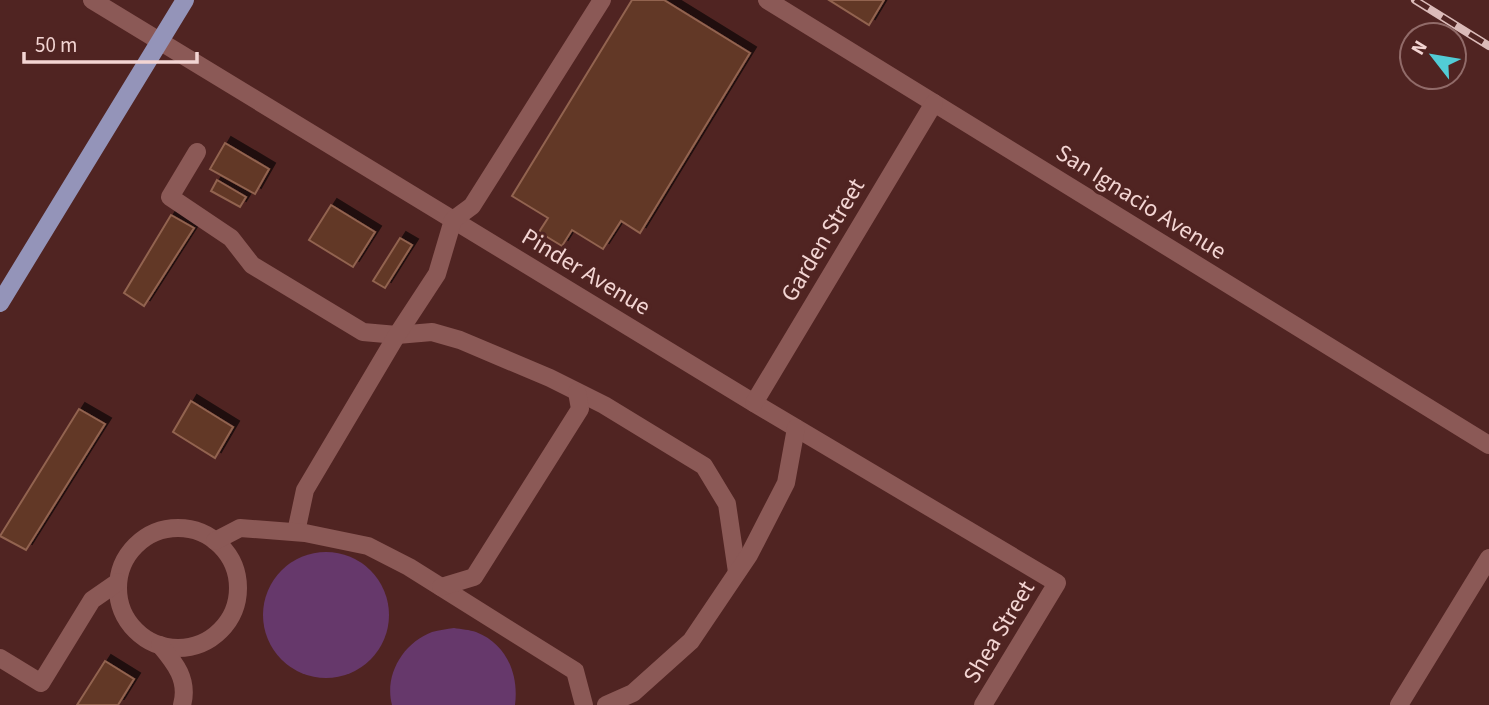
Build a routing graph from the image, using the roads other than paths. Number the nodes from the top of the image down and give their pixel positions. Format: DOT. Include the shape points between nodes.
graph roads {
  1 [pos="92,0"];
  2 [pos="185,0"];
  3 [pos="602,0"];
  4 [pos="767,0"];
  5 [pos="160,42"];
  6 [pos="934,103"];
  7 [pos="197,152"];
  8 [pos="453,220"];
  9 [pos="0,303"];
  10 [pos="397,335"];
  11 [pos="577,391"];
  12 [pos="754,403"];
  13 [pos="796,428"];
  14 [pos="1489,445"];
  15 [pos="296,532"];
  16 [pos="215,541"];
  17 [pos="1489,558"];
  18 [pos="737,572"];
  19 [pos="118,582"];
  20 [pos="1056,583"];
  21 [pos="441,587"];
  22 [pos="160,645"];
  23 [pos="0,659"];
  24 [pos="181,705"];
  25 [pos="584,705"];
  26 [pos="606,705"];
  27 [pos="984,705"];
  28 [pos="1399,705"];
  1 -- 5 [label="street, Pinder Avenue"];
  2 -- 5 [label="main road"];
  3 -- 8 [label="street" via="472,206"];
  4 -- 6 [label="street, San Ignacio Avenue"];
  5 -- 8 [label="street, Pinder Avenue"];
  5 -- 9 [label="main road"];
  6 -- 12 [label="street, Garden Street"];
  6 -- 14 [label="street, San Ignacio Avenue"];
  7 -- 10 [label="street" via="170,198 232,237 252,265 363,332"];
  8 -- 10 [label="street" via="437,274"];
  8 -- 12 [label="street, Pinder Avenue"];
  10 -- 11 [label="street" via="432,332 460,340"];
  10 -- 15 [label="street" via="305,490"];
  11 -- 18 [label="street" via="704,466 727,504"];
  11 -- 21 [label="street" via="580,409 474,577"];
  12 -- 13 [label="street, Pinder Avenue"];
  13 -- 18 [label="street" via="786,483"];
  13 -- 20 [label="street, Pinder Avenue"];
  15 -- 16 [label="street" via="240,528"];
  15 -- 21 [label="street" via="368,545"];
  16 -- 19 [label="street" via="187,528 168,528 150,535 124,562"];
  16 -- 22 [label="street" via="232,561 237,580 237,599 230,617 218,633 200,643 180,648"];
  17 -- 28 [label="street"];
  18 -- 26 [label="street" via="691,641 633,693"];
  19 -- 22 [label="street" via="128,621 142,636"];
  19 -- 23 [label="street" via="92,600 41,683"];
  20 -- 27 [label="street, Shea Street"];
  21 -- 25 [label="street" via="575,671"];
  22 -- 24 [label="street" via="180,670"];
}
